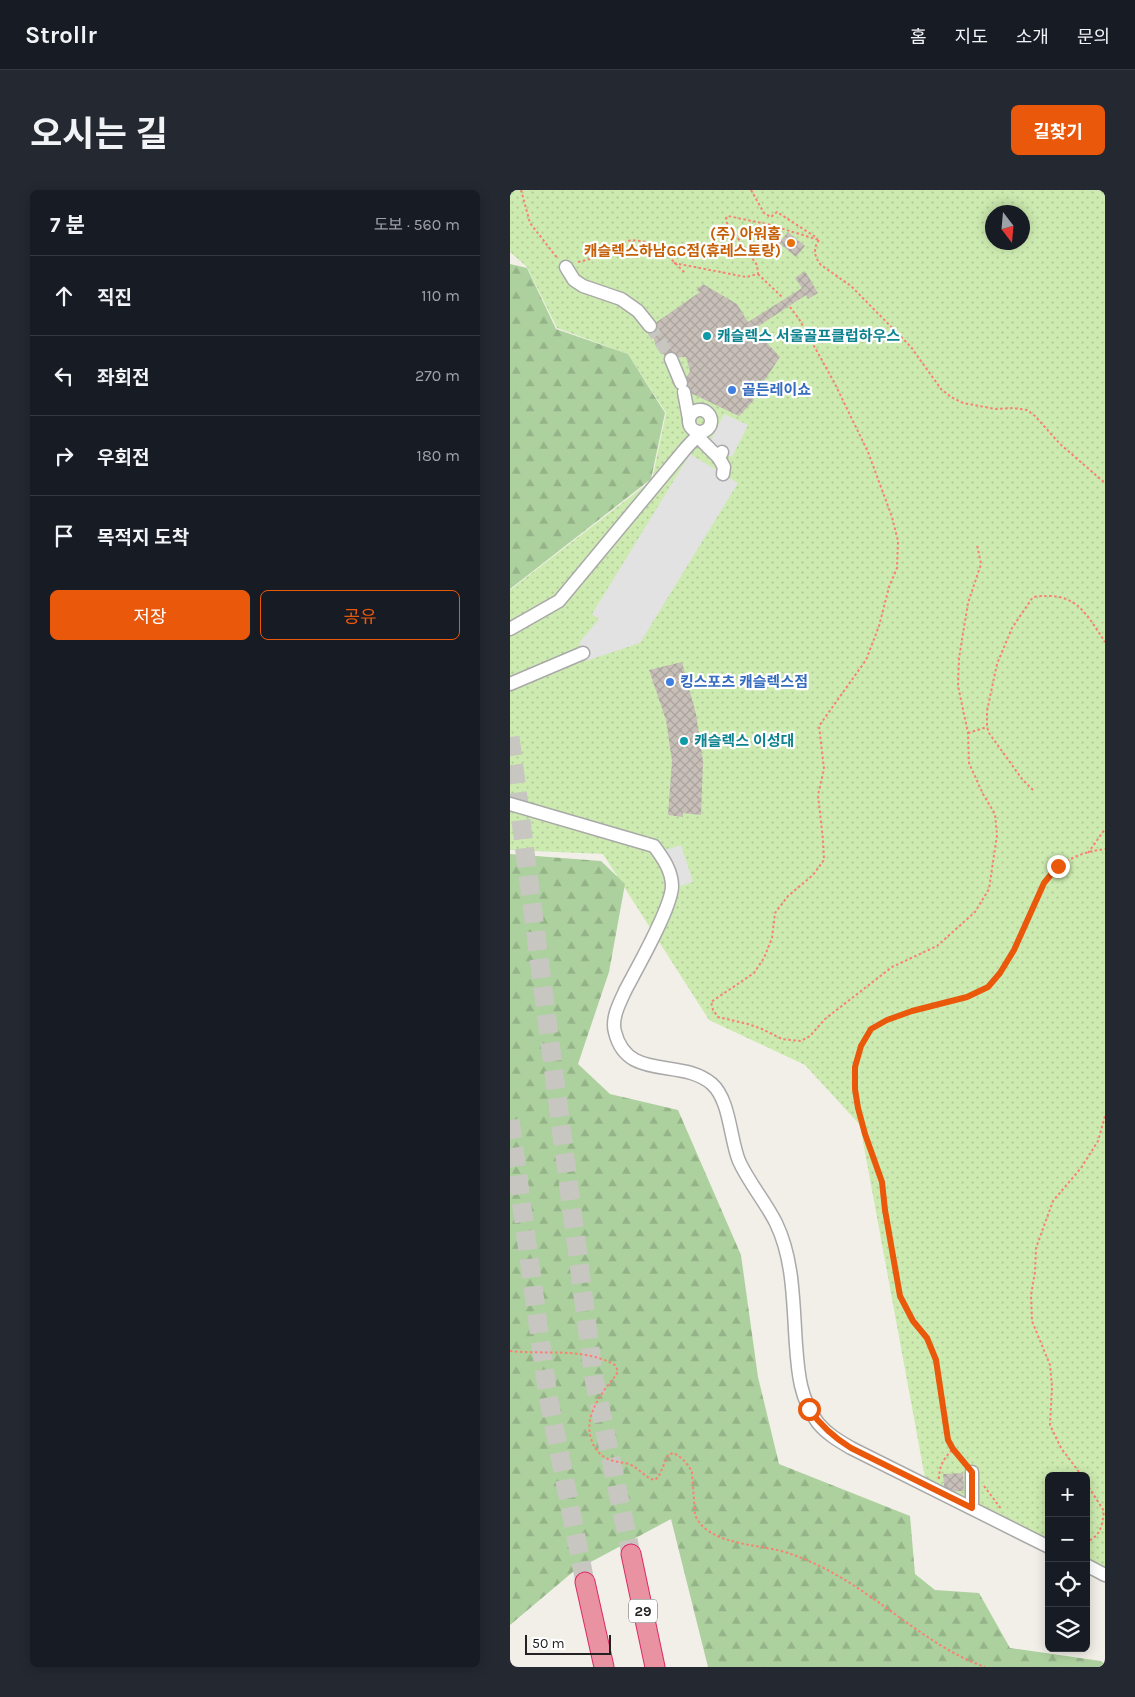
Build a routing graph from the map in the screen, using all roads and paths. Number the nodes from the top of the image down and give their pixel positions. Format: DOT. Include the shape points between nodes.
graph roads {
  1 [pos="521,190"];
  2 [pos="751,190"];
  3 [pos="771,217"];
  4 [pos="767,224"];
  5 [pos="819,240"];
  6 [pos="674,262"];
  7 [pos="566,267"];
  8 [pos="685,273"];
  9 [pos="758,274"];
  10 [pos="783,298"];
  11 [pos="790,307"];
  12 [pos="650,326"];
  13 [pos="671,359"];
  14 [pos="689,419"];
  15 [pos="699,434"];
  16 [pos="724,474"];
  17 [pos="1105,484"];
  18 [pos="977,545"];
  19 [pos="510,629"];
  20 [pos="1105,642"];
  21 [pos="583,653"];
  22 [pos="510,684"];
  23 [pos="987,727"];
  24 [pos="968,733"];
  25 [pos="1033,790"];
  26 [pos="510,804"];
  27 [pos="1105,829"];
  28 [pos="1105,849"];
  29 [pos="1088,853"];
  30 [pos="1105,1116"];
  31 [pos="510,1351"];
  32 [pos="953,1449"];
  33 [pos="972,1472"];
  34 [pos="1079,1472"];
  35 [pos="939,1482"];
  36 [pos="1090,1489"];
  37 [pos="972,1508"];
  38 [pos="1003,1512"];
  39 [pos="1090,1540"];
  40 [pos="1045,1544"];
  41 [pos="631,1554"];
  42 [pos="1090,1567"];
  43 [pos="1105,1574"];
  44 [pos="585,1582"];
  45 [pos="604,1667"];
  46 [pos="656,1667"];
  47 [pos="985,1667"];
  1 -- 7 [label="path" via="530,223 553,256"];
  2 -- 3 [label="path" via="764,213"];
  3 -- 4 [label="path"];
  3 -- 5 [label="path" via="777,212"];
  4 -- 5 [label="path"];
  4 -- 9 [label="path" via="726,218 757,265"];
  5 -- 17 [label="path" via="815,247 821,265 851,286 911,347 941,389 963,402 996,409 1027,410"];
  6 -- 7 [label="path" via="648,242 631,240 598,257"];
  6 -- 8 [label="path"];
  6 -- 9 [label="path" via="746,277"];
  7 -- 12 [label="lane" via="574,280 621,299 638,311"];
  9 -- 10 [label="path"];
  11 -- 24 [label="path" via="834,382 868,452 892,517 898,541 897,568 866,660 820,726 824,769 818,795 824,860 775,913 772,938 754,973 711,1002 718,1017 762,1028 782,1039 801,1041 892,967 937,946 975,912 989,889 997,835 995,814 969,763"];
  13 -- 14 [label="lane"];
  14 -- 15 [label="lane" via="690,427"];
  14 -- 15 [label="lane" via="696,411 703,410 709,414 711,424"];
  15 -- 16 [label="lane" via="720,455"];
  15 -- 19 [label="lane" via="687,453 559,601"];
  18 -- 24 [label="path" via="981,564 968,603 959,658 958,686"];
  20 -- 23 [label="path" via="1073,601 1051,594 1033,597 1012,628 997,664 987,711"];
  21 -- 22 [label="lane"];
  23 -- 24 [label="path"];
  23 -- 25 [label="path" via="989,734"];
  26 -- 37 [label="lane" via="654,846 663,858 670,872 672,887 668,905 620,1002 614,1021 620,1045 627,1056 637,1062 701,1077 720,1094 739,1160 780,1231 791,1280 799,1378 803,1396 819,1424 851,1448"];
  27 -- 29 [label="path"];
  28 -- 29 [label="path"];
  29 -- 32 [label="path" via="1058,866 1044,883 1014,950 988,987 967,997 912,1011 879,1024 871,1029 861,1046 855,1067 858,1108 882,1182 900,1296 913,1321 927,1338 936,1360 948,1440"];
  30 -- 34 [label="path" via="1098,1141 1081,1168 1053,1201 1036,1248 1031,1295 1032,1321 1050,1365 1050,1425 1061,1448"];
  31 -- 47 [label="path" via="572,1352 615,1365 616,1376 595,1404 589,1421 591,1439 599,1454 632,1466 655,1480 668,1455 674,1453 690,1466 695,1515 706,1530 728,1540 790,1553 826,1570 863,1591 931,1640"];
  32 -- 33 [label="path"];
  32 -- 35 [label="path" via="944,1458"];
  33 -- 37 [label="lane"];
  33 -- 38 [label="path"];
  36 -- 39 [label="path" via="1104,1511 1102,1526"];
  37 -- 40 [label="lane"];
  41 -- 46 [label="highway, 29"];
  42 -- 43 [label="lane"];
  44 -- 45 [label="highway"];
}
